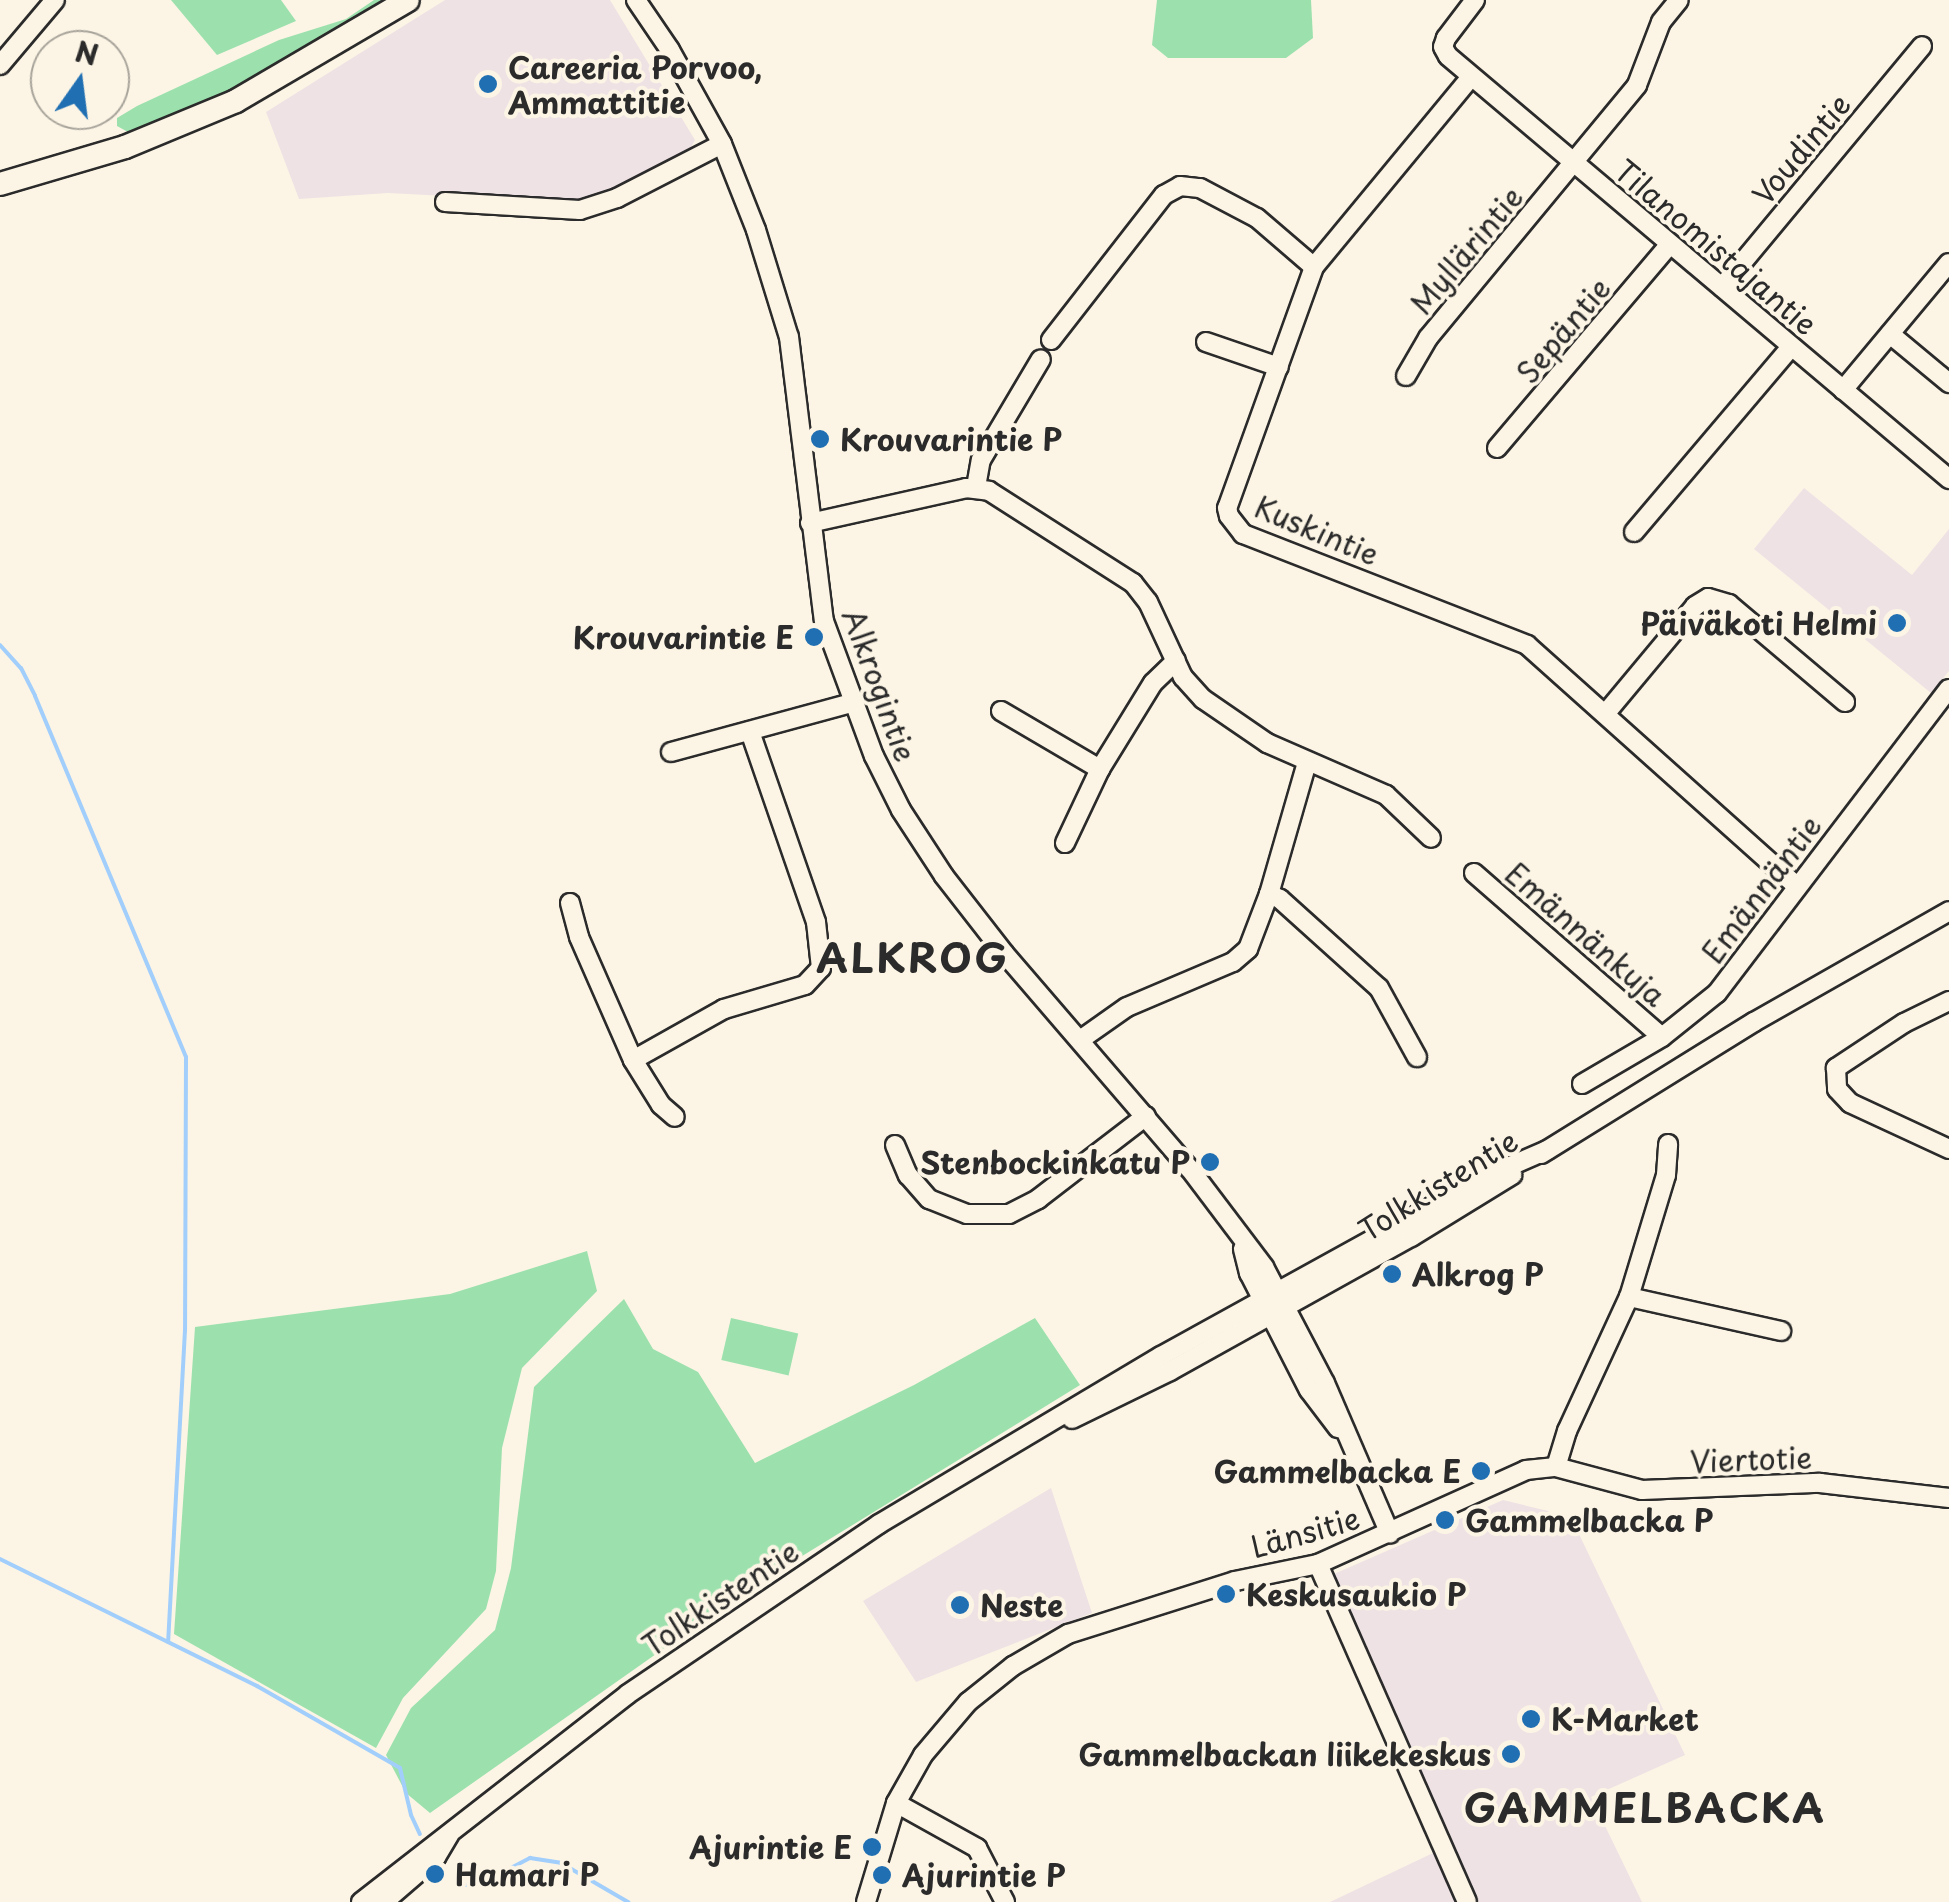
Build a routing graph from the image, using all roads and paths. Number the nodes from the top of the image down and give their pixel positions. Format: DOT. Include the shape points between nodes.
graph roads {
  1 [pos="55,0"];
  2 [pos="408,0"];
  3 [pos="636,0"];
  4 [pos="1476,0"];
  5 [pos="1679,0"];
  6 [pos="1922,46"];
  7 [pos="0,65"];
  8 [pos="1472,76"];
  9 [pos="722,144"];
  10 [pos="1574,164"];
  11 [pos="0,184"];
  12 [pos="444,202"];
  13 [pos="1670,244"];
  14 [pos="1949,263"];
  15 [pos="1314,267"];
  16 [pos="1722,288"];
  17 [pos="1890,334"];
  18 [pos="1051,340"];
  19 [pos="1206,342"];
  20 [pos="1791,347"];
  21 [pos="1041,359"];
  22 [pos="1279,366"];
  23 [pos="1406,376"];
  24 [pos="1949,383"];
  25 [pos="1844,390"];
  26 [pos="1496,448"];
  27 [pos="1949,479"];
  28 [pos="976,487"];
  29 [pos="810,522"];
  30 [pos="1634,532"];
  31 [pos="1176,662"];
  32 [pos="1949,688"];
  33 [pos="1845,702"];
  34 [pos="851,703"];
  35 [pos="1001,711"];
  36 [pos="1606,712"];
  37 [pos="750,731"];
  38 [pos="671,752"];
  39 [pos="1307,762"];
  40 [pos="1100,769"];
  41 [pos="1431,838"];
  42 [pos="1065,843"];
  43 [pos="1474,872"];
  44 [pos="1797,886"];
  45 [pos="1269,894"];
  46 [pos="570,903"];
  47 [pos="1949,909"];
  48 [pos="1949,1000"];
  49 [pos="1662,1037"];
  50 [pos="1080,1040"];
  51 [pos="1416,1057"];
  52 [pos="633,1060"];
  53 [pos="1582,1084"];
  54 [pos="675,1116"];
  55 [pos="1146,1116"];
  56 [pos="1668,1144"];
  57 [pos="895,1145"];
  58 [pos="1949,1149"];
  59 [pos="1630,1297"];
  60 [pos="1274,1303"];
  61 [pos="1781,1332"];
  62 [pos="1556,1467"];
  63 [pos="1949,1498"];
  64 [pos="1390,1534"];
  65 [pos="1318,1564"];
  66 [pos="896,1803"];
  67 [pos="449,1835"];
  68 [pos="360,1902"];
  69 [pos="384,1902"];
  70 [pos="866,1902"];
  71 [pos="1004,1902"];
  72 [pos="1468,1902"];
  1 -- 7 [label="street"];
  2 -- 11 [label="main road" via="236,101 125,146"];
  3 -- 9 [label="street, Alkrogintie"];
  4 -- 8 [label="street, Tilanomistajantie" via="1443,47"];
  5 -- 10 [label="street, Myllärintie" via="1661,22 1637,85"];
  6 -- 16 [label="street, Voudintie"];
  8 -- 10 [label="street, Tilanomistajantie"];
  8 -- 15 [label="street, Kuskintie"];
  9 -- 12 [label="street" via="580,210"];
  9 -- 29 [label="street, Alkrogintie" via="790,337"];
  10 -- 13 [label="street, Tilanomistajantie"];
  10 -- 23 [label="street, Myllärintie" via="1428,338"];
  13 -- 16 [label="street, Tilanomistajantie"];
  13 -- 26 [label="street, Sepäntie"];
  14 -- 17 [label="street"];
  15 -- 18 [label="street" via="1257,218 1200,188 1180,186 1164,195"];
  15 -- 22 [label="street, Kuskintie"];
  16 -- 20 [label="street, Tilanomistajantie"];
  17 -- 24 [label="street"];
  17 -- 25 [label="street"];
  19 -- 22 [label="street"];
  20 -- 25 [label="street, Tilanomistajantie"];
  20 -- 30 [label="street"];
  21 -- 28 [label="street" via="981,460"];
  22 -- 36 [label="street, Kuskintie" via="1227,508 1234,528 1527,645"];
  25 -- 27 [label="street, Tilanomistajantie"];
  28 -- 29 [label="street"];
  28 -- 31 [label="street" via="1121,572 1148,602"];
  29 -- 34 [label="street, Alkrogintie" via="824,621"];
  31 -- 39 [label="street" via="1192,689 1219,711"];
  31 -- 40 [label="street" via="1153,683"];
  32 -- 44 [label="street, Emännäntie"];
  33 -- 36 [label="street" via="1729,604 1708,598"];
  34 -- 37 [label="street"];
  34 -- 50 [label="street, Alkrogintie" via="900,810 944,876"];
  35 -- 40 [label="street"];
  36 -- 44 [label="street, Kuskintie"];
  37 -- 38 [label="street"];
  37 -- 52 [label="street" via="816,922 821,968 805,985 724,1009"];
  39 -- 41 [label="street" via="1386,794"];
  39 -- 45 [label="street"];
  40 -- 42 [label="street"];
  43 -- 49 [label="street, Emännänkuja"];
  44 -- 49 [label="street, Emännäntie" via="1717,993"];
  45 -- 50 [label="street" via="1242,956 1127,1007"];
  45 -- 51 [label="street" via="1378,988"];
  46 -- 52 [label="street"];
  47 -- 60 [label="street, Tolkkistentie" via="1754,1022 1412,1237"];
  48 -- 58 [label="street" via="1836,1068 1837,1089 1850,1102"];
  49 -- 53 [label="street, Emännäntie"];
  50 -- 55 [label="street, Alkrogintie"];
  52 -- 54 [label="street"];
  55 -- 57 [label="street" via="1038,1200 1009,1214 966,1214 929,1200 908,1176"];
  55 -- 60 [label="street, Alkrogintie" via="1242,1244 1249,1272"];
  56 -- 59 [label="street" via="1666,1175"];
  59 -- 61 [label="street"];
  59 -- 62 [label="street"];
  60 -- 64 [label="street, Alkrogintie" via="1309,1390 1346,1437"];
  60 -- 67 [label="street, Tolkkistentie" via="1093,1411 1038,1432 879,1524 628,1694"];
  62 -- 63 [label="street, Viertotie" via="1642,1490 1820,1483"];
  62 -- 64 [label="street, Länsitie" via="1496,1481"];
  64 -- 65 [label="street, Länsitie"];
  65 -- 66 [label="street, Länsitie" via="1235,1580 1048,1644 968,1702 923,1755"];
  65 -- 72 [label="street"];
  66 -- 70 [label="street, Länsitie"];
  66 -- 71 [label="street" via="977,1848"];
  67 -- 68 [label="street, Tolkkistentie"];
  67 -- 69 [label="street, Tolkkistentie" via="436,1857"];
}
